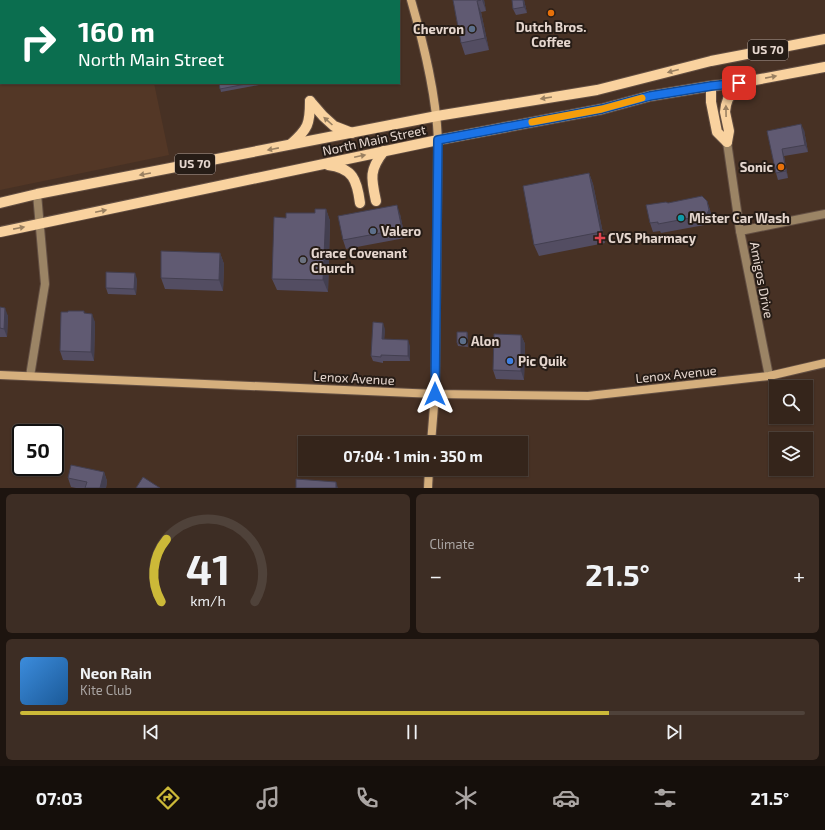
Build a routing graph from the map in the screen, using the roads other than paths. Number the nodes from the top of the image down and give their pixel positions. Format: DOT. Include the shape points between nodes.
graph roads {
  1 [pos="411,0"];
  2 [pos="825,39"];
  3 [pos="825,66"];
  4 [pos="739,83"];
  5 [pos="711,86"];
  6 [pos="437,116"];
  7 [pos="352,133"];
  8 [pos="438,140"];
  9 [pos="727,142"];
  10 [pos="290,145"];
  11 [pos="384,151"];
  12 [pos="324,164"];
  13 [pos="37,194"];
  14 [pos="376,201"];
  15 [pos="0,202"];
  16 [pos="360,203"];
  17 [pos="825,214"];
  18 [pos="39,224"];
  19 [pos="740,231"];
  20 [pos="0,232"];
  21 [pos="825,363"];
  22 [pos="0,375"];
  23 [pos="30,376"];
  24 [pos="769,376"];
  25 [pos="435,394"];
  26 [pos="432,436"];
  27 [pos="429,476"];
  28 [pos="428,488"];
  1 -- 6 [label="street"];
  2 -- 6 [label="main road, North Main Street / US 70, one-way" via="711,61 597,90"];
  4 -- 3 [label="main road, North Main Street / US 70, one-way"];
  4 -- 5 [label="main road, North Main Street / US 70"];
  9 -- 4 [label="main road, one-way" via="729,131 726,105"];
  5 -- 8 [label="main road, North Main Street / US 70" via="650,96 602,109"];
  5 -- 9 [label="main road" via="711,102 717,132"];
  6 -- 7 [label="main road, North Main Street / US 70"];
  6 -- 8 [label="street"];
  7 -- 10 [label="main road, North Main Street / US 70"];
  7 -- 10 [label="main road, one-way" via="334,126 310,101 310,118 304,132"];
  8 -- 11 [label="main road, North Main Street / US 70"];
  8 -- 25 [label="street"];
  9 -- 19 [label="street, Amigos Drive"];
  10 -- 13 [label="main road, North Main Street / US 70, one-way"];
  12 -- 11 [label="main road, North Main Street / US 70, one-way"];
  11 -- 14 [label="main road" via="372,169"];
  12 -- 16 [label="main road" via="338,166 354,177 358,185"];
  18 -- 12 [label="main road, North Main Street / US 70, one-way"];
  13 -- 15 [label="main road, North Main Street / US 70"];
  13 -- 18 [label="street"];
  17 -- 19 [label="street"];
  20 -- 18 [label="main road, North Main Street / US 70, one-way"];
  18 -- 23 [label="street" via="45,284"];
  19 -- 24 [label="street, Amigos Drive"];
  21 -- 24 [label="street, Lenox Avenue"];
  22 -- 23 [label="street, Lenox Avenue"];
  23 -- 25 [label="street, Lenox Avenue"];
  24 -- 25 [label="street, Lenox Avenue" via="588,396"];
  25 -- 26 [label="street"];
  27 -- 28 [label="street"];
}
